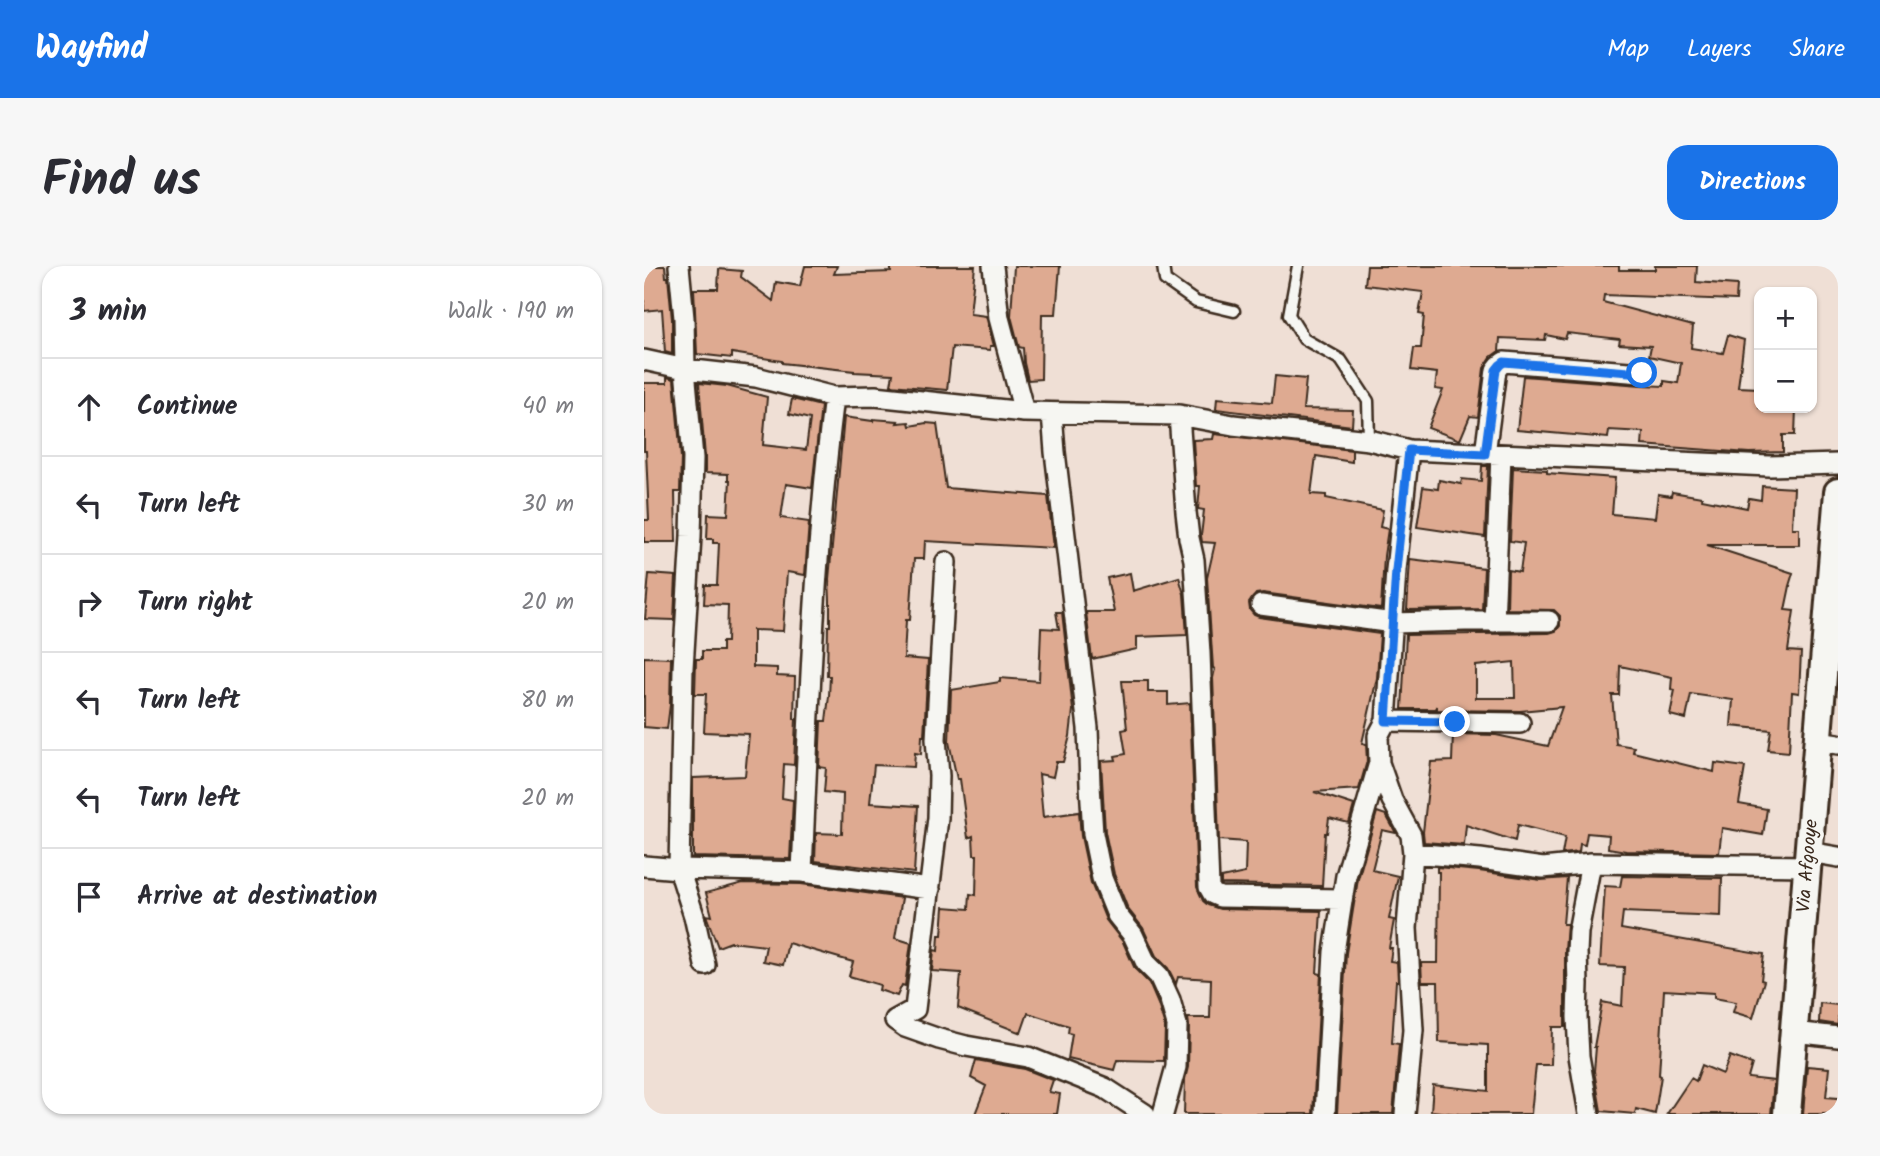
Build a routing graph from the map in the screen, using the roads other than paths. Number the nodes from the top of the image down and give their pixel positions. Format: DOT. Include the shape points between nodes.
graph roads {
  1 [pos="679,266"];
  2 [pos="993,266"];
  3 [pos="1163,266"];
  4 [pos="1298,266"];
  5 [pos="1234,311"];
  6 [pos="644,360"];
  7 [pos="685,369"];
  8 [pos="1642,373"];
  9 [pos="834,397"];
  10 [pos="1024,412"];
  11 [pos="1052,413"];
  12 [pos="1179,415"];
  13 [pos="1370,440"];
  14 [pos="1409,450"];
  15 [pos="1493,454"];
  16 [pos="1838,464"];
  17 [pos="1838,492"];
  18 [pos="946,562"];
  19 [pos="1261,605"];
  20 [pos="1549,621"];
  21 [pos="1494,622"];
  22 [pos="1393,623"];
  23 [pos="1386,721"];
  24 [pos="1520,723"];
  25 [pos="1828,743"];
  26 [pos="1379,763"];
  27 [pos="1413,853"];
  28 [pos="1838,857"];
  29 [pos="1808,859"];
  30 [pos="1591,863"];
  31 [pos="644,866"];
  32 [pos="679,869"];
  33 [pos="802,872"];
  34 [pos="930,889"];
  35 [pos="1342,900"];
  36 [pos="705,965"];
  37 [pos="1794,1032"];
  38 [pos="1838,1037"];
  39 [pos="1145,1114"];
  40 [pos="1163,1114"];
  41 [pos="1325,1114"];
  42 [pos="1405,1114"];
  43 [pos="1589,1114"];
  44 [pos="1787,1114"];
  1 -- 7 [label="street"];
  2 -- 10 [label="street" via="999,318"];
  3 -- 5 [label="lane" via="1165,279 1196,302"];
  4 -- 13 [label="lane" via="1289,315 1304,339 1341,360 1368,401"];
  6 -- 7 [label="street"];
  7 -- 9 [label="street" via="756,377"];
  7 -- 32 [label="street" via="693,458"];
  8 -- 15 [label="street" via="1504,362 1496,370"];
  9 -- 10 [label="street" via="875,396"];
  9 -- 33 [label="street" via="824,476"];
  10 -- 11 [label="street"];
  11 -- 12 [label="street"];
  11 -- 40 [label="street" via="1101,878 1117,915 1159,976 1177,1026 1176,1067"];
  12 -- 13 [label="street"];
  12 -- 35 [label="street" via="1200,653 1209,887 1220,897"];
  13 -- 14 [label="street"];
  14 -- 15 [label="street"];
  14 -- 22 [label="street"];
  15 -- 16 [label="street" via="1769,466"];
  15 -- 21 [label="street"];
  17 -- 25 [label="main road, Via Afgooye"];
  18 -- 34 [label="street" via="936,739 938,818"];
  19 -- 22 [label="street"];
  20 -- 21 [label="street"];
  21 -- 22 [label="street"];
  22 -- 23 [label="street"];
  23 -- 24 [label="street"];
  23 -- 26 [label="street" via="1378,736"];
  25 -- 29 [label="main road, Via Afgooye"];
  26 -- 27 [label="street" via="1411,835"];
  26 -- 35 [label="street"];
  27 -- 30 [label="street" via="1543,868"];
  27 -- 42 [label="street" via="1407,928 1413,1030"];
  28 -- 29 [label="street"];
  29 -- 30 [label="street"];
  29 -- 37 [label="main road, Via Afgooye"];
  30 -- 43 [label="street" via="1577,952 1578,1043"];
  31 -- 32 [label="street"];
  32 -- 33 [label="street"];
  32 -- 36 [label="street"];
  33 -- 34 [label="street"];
  34 -- 39 [label="street" via="915,1009 895,1020 939,1039 1028,1057 1105,1088"];
  35 -- 41 [label="street" via="1334,952"];
  37 -- 38 [label="street"];
  37 -- 44 [label="main road, Via Afgooye"];
}
